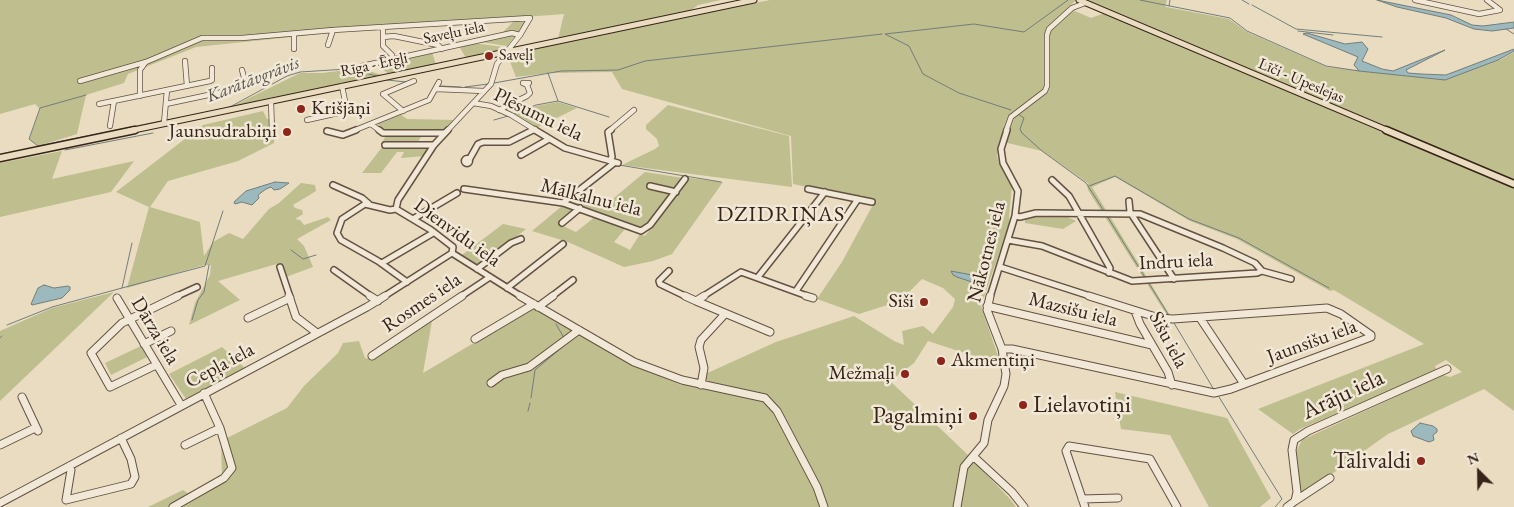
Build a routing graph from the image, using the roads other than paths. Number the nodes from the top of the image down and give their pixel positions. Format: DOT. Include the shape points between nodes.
graph roads {
  1 [pos="754,0"];
  2 [pos="1079,0"];
  3 [pos="1415,0"];
  4 [pos="1487,0"];
  5 [pos="1085,3"];
  6 [pos="383,27"];
  7 [pos="333,30"];
  8 [pos="294,34"];
  9 [pos="520,35"];
  10 [pos="383,37"];
  11 [pos="328,45"];
  12 [pos="294,49"];
  13 [pos="442,49"];
  14 [pos="505,52"];
  15 [pos="392,59"];
  16 [pos="185,61"];
  17 [pos="146,62"];
  18 [pos="362,66"];
  19 [pos="212,68"];
  20 [pos="242,70"];
  21 [pos="80,81"];
  22 [pos="414,81"];
  23 [pos="439,82"];
  24 [pos="526,85"];
  25 [pos="187,86"];
  26 [pos="342,86"];
  27 [pos="436,89"];
  28 [pos="167,90"];
  29 [pos="484,91"];
  30 [pos="140,96"];
  31 [pos="114,101"];
  32 [pos="271,101"];
  33 [pos="473,103"];
  34 [pos="99,104"];
  35 [pos="166,104"];
  36 [pos="404,110"];
  37 [pos="499,110"];
  38 [pos="634,110"];
  39 [pos="307,120"];
  40 [pos="164,123"];
  41 [pos="371,124"];
  42 [pos="110,126"];
  43 [pos="535,129"];
  44 [pos="327,131"];
  45 [pos="272,133"];
  46 [pos="444,133"];
  47 [pos="549,139"];
  48 [pos="385,145"];
  49 [pos="434,145"];
  50 [pos="521,155"];
  51 [pos="0,158"];
  52 [pos="469,160"];
  53 [pos="614,162"];
  54 [pos="685,179"];
  55 [pos="1052,180"];
  56 [pos="1514,184"];
  57 [pos="333,185"];
  58 [pos="650,186"];
  59 [pos="464,189"];
  60 [pos="808,189"];
  61 [pos="676,192"];
  62 [pos="825,192"];
  63 [pos="457,193"];
  64 [pos="858,199"];
  65 [pos="1130,201"];
  66 [pos="872,202"];
  67 [pos="563,203"];
  68 [pos="369,204"];
  69 [pos="580,208"];
  70 [pos="396,209"];
  71 [pos="1130,212"];
  72 [pos="1080,215"];
  73 [pos="1015,216"];
  74 [pos="413,219"];
  75 [pos="562,223"];
  76 [pos="433,232"];
  77 [pos="521,239"];
  78 [pos="1008,240"];
  79 [pos="563,244"];
  80 [pos="452,253"];
  81 [pos="382,263"];
  82 [pos="280,267"];
  83 [pos="1000,267"];
  84 [pos="477,269"];
  85 [pos="334,270"];
  86 [pos="669,271"];
  87 [pos="1262,271"];
  88 [pos="1109,273"];
  89 [pos="490,277"];
  90 [pos="758,277"];
  91 [pos="1174,279"];
  92 [pos="1290,279"];
  93 [pos="573,280"];
  94 [pos="407,282"];
  95 [pos="197,287"];
  96 [pos="507,288"];
  97 [pos="796,291"];
  98 [pos="117,298"];
  99 [pos="290,298"];
  100 [pos="813,298"];
  101 [pos="378,301"];
  102 [pos="696,301"];
  103 [pos="536,306"];
  104 [pos="987,306"];
  105 [pos="1135,311"];
  106 [pos="725,314"];
  107 [pos="248,318"];
  108 [pos="1200,318"];
  109 [pos="128,319"];
  110 [pos="579,330"];
  111 [pos="171,331"];
  112 [pos="770,332"];
  113 [pos="317,333"];
  114 [pos="475,339"];
  115 [pos="144,344"];
  116 [pos="1152,345"];
  117 [pos="1002,349"];
  118 [pos="372,356"];
  119 [pos="156,365"];
  120 [pos="1447,370"];
  121 [pos="491,383"];
  122 [pos="1244,384"];
  123 [pos="701,385"];
  124 [pos="1172,385"];
  125 [pos="204,393"];
  126 [pos="22,397"];
  127 [pos="182,405"];
  128 [pos="220,428"];
  129 [pos="121,438"];
  130 [pos="0,445"];
  131 [pos="185,445"];
  132 [pos="973,456"];
  133 [pos="69,466"];
  134 [pos="1330,478"];
  135 [pos="1118,498"];
  136 [pos="1082,499"];
  137 [pos="1295,501"];
  138 [pos="0,503"];
  139 [pos="173,507"];
  140 [pos="824,507"];
  141 [pos="957,507"];
  142 [pos="1024,507"];
  143 [pos="1085,507"];
  144 [pos="1176,507"];
  145 [pos="1287,507"];
  1 -- 14 [label="main road, Rīga - Ērgļi"];
  2 -- 5 [label="main road, Līči - Upeslejas"];
  3 -- 4 [label="street" via="1479,14 1500,10"];
  5 -- 56 [label="main road, Līči - Upeslejas"];
  5 -- 73 [label="street, Nākotnes iela" via="1072,8 1049,29 1045,91 1009,121 1001,149 1002,163 1018,191"];
  6 -- 7 [label="street"];
  6 -- 9 [label="street, Dienvidu iela" via="530,18"];
  6 -- 10 [label="street"];
  7 -- 8 [label="street"];
  7 -- 11 [label="street"];
  8 -- 12 [label="street"];
  8 -- 17 [label="street" via="202,38"];
  9 -- 13 [label="street, Saveļu iela" via="512,33"];
  9 -- 14 [label="street, Dienvidu iela"];
  10 -- 13 [label="street" via="394,36 438,45"];
  10 -- 15 [label="street" via="383,46"];
  13 -- 15 [label="street, Saveļu iela"];
  14 -- 26 [label="main road, Rīga - Ērgļi"];
  14 -- 29 [label="street, Dienvidu iela"];
  15 -- 18 [label="street, Saveļu iela"];
  16 -- 25 [label="street"];
  17 -- 21 [label="street"];
  17 -- 30 [label="street" via="140,70"];
  19 -- 25 [label="street" via="212,80"];
  20 -- 35 [label="street" via="246,85 241,88"];
  22 -- 36 [label="street" via="384,94"];
  23 -- 27 [label="street"];
  24 -- 37 [label="street" via="530,93 527,96"];
  25 -- 28 [label="street"];
  26 -- 32 [label="main road, Rīga - Ērgļi"];
  26 -- 39 [label="street" via="347,112"];
  27 -- 29 [label="street"];
  27 -- 36 [label="street" via="429,100"];
  28 -- 30 [label="street"];
  28 -- 35 [label="street"];
  29 -- 33 [label="street, Dienvidu iela"];
  30 -- 31 [label="street"];
  31 -- 34 [label="street"];
  31 -- 42 [label="street"];
  32 -- 40 [label="main road, Rīga - Ērgļi"];
  32 -- 45 [label="street"];
  33 -- 37 [label="street, Plēsumu iela"];
  33 -- 46 [label="street, Dienvidu iela"];
  35 -- 40 [label="street"];
  36 -- 41 [label="street"];
  37 -- 43 [label="street, Plēsumu iela"];
  38 -- 53 [label="street" via="608,132"];
  40 -- 51 [label="main road, Rīga - Ērgļi"];
  41 -- 44 [label="street" via="343,135"];
  41 -- 46 [label="street" via="383,132"];
  43 -- 47 [label="street, Plēsumu iela"];
  43 -- 52 [label="street" via="509,142 478,144"];
  46 -- 49 [label="street, Dienvidu iela"];
  47 -- 50 [label="street"];
  47 -- 53 [label="street, Plēsumu iela" via="565,148"];
  48 -- 49 [label="street"];
  49 -- 70 [label="street, Dienvidu iela" via="398,200"];
  53 -- 67 [label="street"];
  54 -- 61 [label="street"];
  55 -- 72 [label="street" via="1069,196"];
  57 -- 68 [label="street"];
  58 -- 61 [label="street"];
  59 -- 67 [label="street, Mālkalnu iela"];
  60 -- 62 [label="street"];
  61 -- 69 [label="street, Mālkalnu iela" via="645,230 637,230"];
  62 -- 64 [label="street"];
  62 -- 90 [label="street"];
  63 -- 74 [label="street"];
  64 -- 66 [label="street"];
  64 -- 97 [label="street"];
  65 -- 71 [label="street"];
  67 -- 69 [label="street, Mālkalnu iela"];
  68 -- 70 [label="street"];
  68 -- 81 [label="street" via="342,219 337,233 347,244"];
  69 -- 75 [label="street"];
  70 -- 74 [label="street, Dienvidu iela"];
  71 -- 72 [label="street, Indru iela"];
  71 -- 87 [label="street, Indru iela" via="1224,248 1255,263"];
  71 -- 91 [label="street"];
  72 -- 73 [label="street, Indru iela" via="1036,213"];
  72 -- 88 [label="street" via="1110,268"];
  73 -- 78 [label="street, Nākotnes iela"];
  74 -- 76 [label="street, Dienvidu iela"];
  76 -- 80 [label="street, Dienvidu iela" via="453,247"];
  76 -- 81 [label="street"];
  77 -- 84 [label="street"];
  78 -- 83 [label="street, Nākotnes iela"];
  78 -- 88 [label="street, Indru iela" via="1042,246"];
  79 -- 96 [label="street"];
  80 -- 84 [label="street, Dienvidu iela"];
  80 -- 94 [label="street, Cepļa iela"];
  81 -- 94 [label="street"];
  82 -- 99 [label="street"];
  83 -- 104 [label="street, Nākotnes iela"];
  83 -- 105 [label="street, Jaunsišu iela"];
  84 -- 89 [label="street, Dienvidu iela"];
  85 -- 101 [label="street"];
  86 -- 102 [label="street" via="659,280 660,284"];
  87 -- 91 [label="street, Indru iela"];
  87 -- 92 [label="street, Indru iela"];
  88 -- 91 [label="street, Indru iela" via="1132,282"];
  89 -- 96 [label="street, Dienvidu iela"];
  89 -- 118 [label="street, Rosmes iela"];
  90 -- 97 [label="street"];
  90 -- 102 [label="street" via="741,272"];
  93 -- 103 [label="street"];
  94 -- 101 [label="street, Cepļa iela"];
  95 -- 109 [label="street"];
  96 -- 103 [label="street, Dienvidu iela"];
  97 -- 100 [label="street"];
  98 -- 109 [label="street, Dārza iela"];
  99 -- 107 [label="street"];
  99 -- 113 [label="street" via="296,318"];
  101 -- 113 [label="street, Cepļa iela"];
  102 -- 106 [label="street"];
  103 -- 110 [label="street, Dienvidu iela"];
  103 -- 114 [label="street"];
  104 -- 116 [label="street, Mazsišu iela"];
  104 -- 117 [label="street, Nākotnes iela"];
  105 -- 108 [label="street, Jaunsišu iela" via="1166,319"];
  105 -- 116 [label="street, Sišu iela"];
  106 -- 112 [label="street"];
  106 -- 123 [label="street" via="701,340 699,347 704,368"];
  108 -- 122 [label="street"];
  108 -- 122 [label="street, Jaunsišu iela" via="1327,308 1370,333 1371,337 1367,339"];
  109 -- 115 [label="street, Dārza iela"];
  109 -- 119 [label="street" via="91,353 110,387"];
  110 -- 121 [label="street" via="529,367 502,374"];
  110 -- 123 [label="street, Dienvidu iela" via="643,366"];
  111 -- 115 [label="street"];
  113 -- 125 [label="street, Cepļa iela"];
  115 -- 119 [label="street, Dārza iela"];
  116 -- 124 [label="street, Sišu iela"];
  117 -- 124 [label="street, Jaunsišu iela"];
  117 -- 132 [label="street, Nākotnes iela" via="1006,365 1004,386 988,420 984,443"];
  119 -- 127 [label="street, Dārza iela"];
  120 -- 137 [label="street, Arāju iela" via="1294,440"];
  122 -- 124 [label="street, Jaunsišu iela" via="1214,393"];
  123 -- 140 [label="street, Dienvidu iela" via="765,398 772,404 817,487"];
  125 -- 127 [label="street, Cepļa iela"];
  125 -- 128 [label="street"];
  126 -- 130 [label="street" via="36,429"];
  127 -- 129 [label="street, Cepļa iela"];
  128 -- 131 [label="street"];
  128 -- 139 [label="street" via="232,468 224,478"];
  129 -- 133 [label="street, Cepļa iela"];
  129 -- 133 [label="street" via="135,477 131,484 66,500"];
  132 -- 141 [label="street, Nākotnes iela" via="964,467"];
  132 -- 142 [label="street"];
  133 -- 138 [label="street, Cepļa iela"];
  134 -- 137 [label="street"];
  135 -- 136 [label="street"];
  136 -- 143 [label="street"];
  136 -- 144 [label="street" via="1066,451 1069,446 1150,459"];
  137 -- 145 [label="street"];
}
